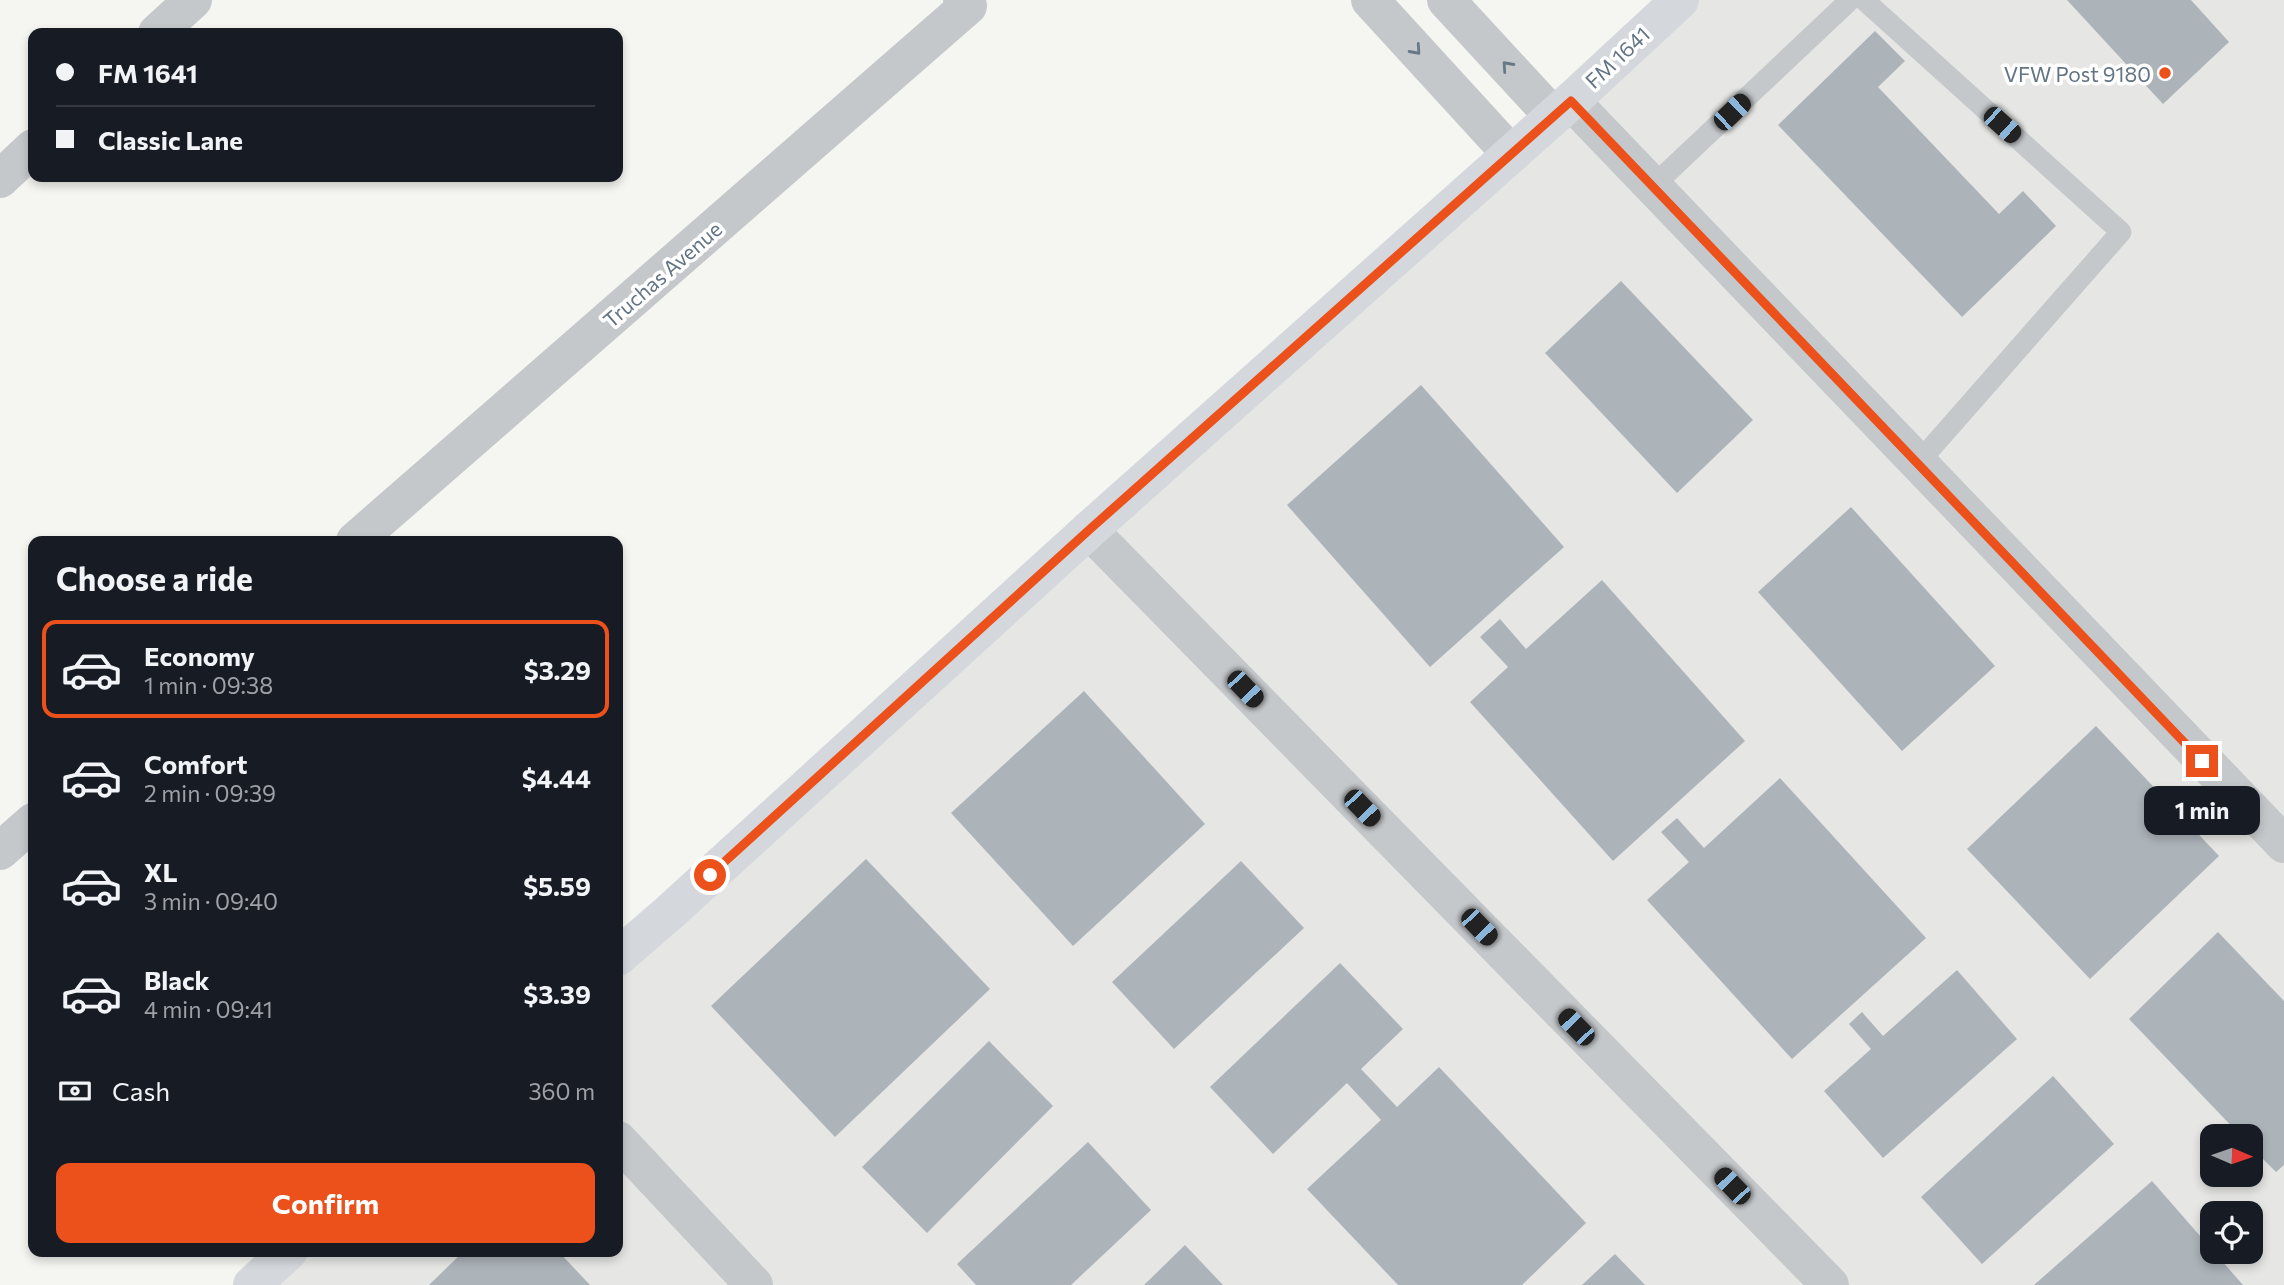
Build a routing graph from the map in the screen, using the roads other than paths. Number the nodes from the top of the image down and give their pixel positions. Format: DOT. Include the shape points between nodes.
graph roads {
  1 [pos="193,0"];
  2 [pos="1370,0"];
  3 [pos="1446,0"];
  4 [pos="1680,0"];
  5 [pos="1850,0"];
  6 [pos="1864,0"];
  7 [pos="965,3"];
  8 [pos="162,28"];
  9 [pos="1562,108"];
  10 [pos="28,153"];
  11 [pos="1511,154"];
  12 [pos="0,179"];
  13 [pos="1653,186"];
  14 [pos="1918,463"];
  15 [pos="1089,530"];
  16 [pos="361,536"];
  17 [pos="28,826"];
  18 [pos="2284,844"];
  19 [pos="0,851"];
  20 [pos="623,953"];
  21 [pos="623,1145"];
  22 [pos="282,1257"];
  23 [pos="252,1285"];
  24 [pos="754,1285"];
  25 [pos="1830,1285"];
  1 -- 8 [label="street"];
  2 -- 11 [label="street, one-way"];
  9 -- 3 [label="street, one-way"];
  4 -- 9 [label="main road, FM 1641 / FM 1641"];
  5 -- 13 [label="lane"];
  6 -- 14 [label="lane" via="2121,232"];
  7 -- 16 [label="street, Truchas Avenue"];
  9 -- 11 [label="main road, FM 1641 / FM 1641"];
  9 -- 13 [label="street"];
  10 -- 12 [label="street"];
  11 -- 15 [label="main road, FM 1641 / FM 1641"];
  13 -- 14 [label="street"];
  14 -- 18 [label="street"];
  15 -- 20 [label="main road, FM 1641 / FM 1641"];
  15 -- 25 [label="street"];
  17 -- 19 [label="street"];
  21 -- 24 [label="street"];
  22 -- 23 [label="main road"];
}
